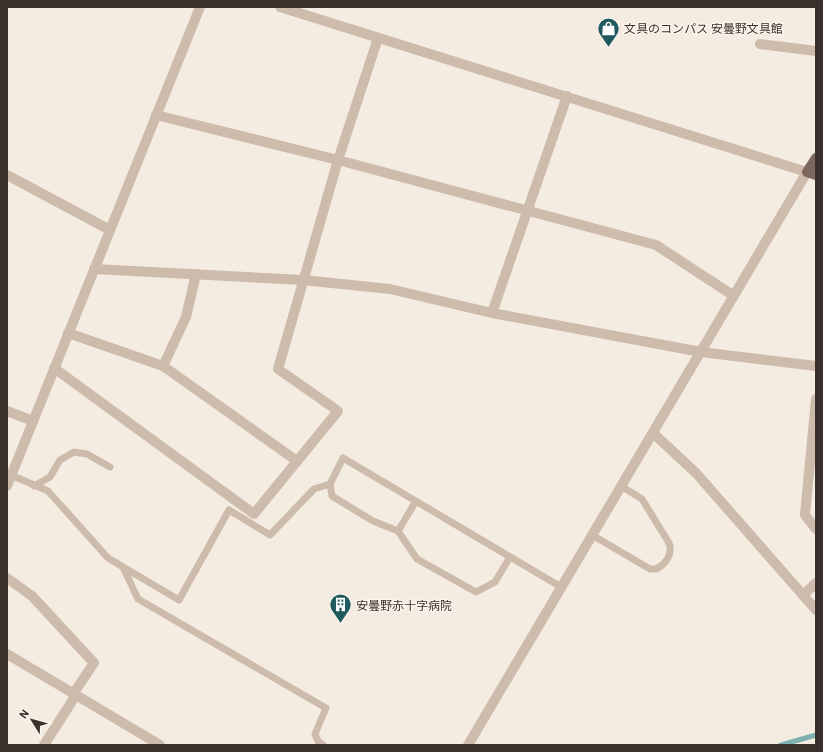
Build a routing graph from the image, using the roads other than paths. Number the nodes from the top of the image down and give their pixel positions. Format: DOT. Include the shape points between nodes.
graph roads {
  1 [pos="200,7"];
  2 [pos="280,7"];
  3 [pos="378,38"];
  4 [pos="760,44"];
  5 [pos="816,52"];
  6 [pos="567,96"];
  7 [pos="156,116"];
  8 [pos="816,158"];
  9 [pos="338,160"];
  10 [pos="812,174"];
  11 [pos="7,175"];
  12 [pos="528,211"];
  13 [pos="110,230"];
  14 [pos="94,269"];
  15 [pos="196,274"];
  16 [pos="303,280"];
  17 [pos="734,296"];
  18 [pos="492,313"];
  19 [pos="68,333"];
  20 [pos="701,352"];
  21 [pos="163,366"];
  22 [pos="816,366"];
  23 [pos="54,368"];
  24 [pos="816,399"];
  25 [pos="7,410"];
  26 [pos="33,420"];
  27 [pos="653,433"];
  28 [pos="297,461"];
  29 [pos="110,467"];
  30 [pos="11,476"];
  31 [pos="330,484"];
  32 [pos="7,486"];
  33 [pos="34,486"];
  34 [pos="621,486"];
  35 [pos="416,501"];
  36 [pos="816,529"];
  37 [pos="398,531"];
  38 [pos="592,535"];
  39 [pos="510,556"];
  40 [pos="124,568"];
  41 [pos="7,578"];
  42 [pos="816,583"];
  43 [pos="561,587"];
  44 [pos="803,595"];
  45 [pos="816,610"];
  46 [pos="7,654"];
  47 [pos="75,694"];
  48 [pos="44,745"];
  49 [pos="160,745"];
  50 [pos="323,745"];
  51 [pos="468,745"];
  1 -- 7 [label="street"];
  2 -- 3 [label="street"];
  3 -- 6 [label="street"];
  3 -- 9 [label="street"];
  4 -- 5 [label="street"];
  6 -- 10 [label="street"];
  6 -- 12 [label="street"];
  7 -- 9 [label="street"];
  7 -- 13 [label="street"];
  8 -- 10 [label="main road"];
  9 -- 12 [label="street"];
  9 -- 16 [label="street"];
  10 -- 17 [label="street"];
  11 -- 13 [label="street"];
  12 -- 17 [label="street" via="656,245"];
  12 -- 18 [label="street"];
  13 -- 14 [label="street"];
  14 -- 15 [label="street"];
  14 -- 19 [label="street"];
  15 -- 16 [label="street"];
  15 -- 21 [label="street" via="186,317"];
  16 -- 18 [label="street" via="390,289"];
  16 -- 28 [label="street" via="278,369 338,411"];
  17 -- 20 [label="street"];
  18 -- 20 [label="street"];
  19 -- 21 [label="street"];
  19 -- 23 [label="street"];
  20 -- 22 [label="street"];
  20 -- 27 [label="street"];
  21 -- 28 [label="street"];
  23 -- 26 [label="street"];
  23 -- 28 [label="street" via="254,514"];
  24 -- 36 [label="street" via="805,515"];
  25 -- 26 [label="street"];
  26 -- 30 [label="street"];
  27 -- 34 [label="street"];
  27 -- 44 [label="street" via="696,473"];
  29 -- 33 [label="lane" via="87,454 74,452 60,460 50,476"];
  30 -- 32 [label="street"];
  30 -- 33 [label="lane"];
  31 -- 35 [label="lane" via="343,458"];
  31 -- 37 [label="lane" via="332,496 372,521"];
  31 -- 40 [label="lane" via="314,489 270,535 229,510 179,600"];
  33 -- 40 [label="lane" via="48,492 108,558"];
  34 -- 38 [label="street"];
  34 -- 38 [label="lane" via="642,499 669,543 671,548 666,561 656,569 650,569"];
  35 -- 37 [label="lane"];
  35 -- 39 [label="lane"];
  37 -- 39 [label="lane" via="417,559 476,592 495,582"];
  38 -- 43 [label="street"];
  39 -- 43 [label="lane"];
  40 -- 50 [label="lane" via="138,599 326,708 315,734"];
  41 -- 47 [label="street" via="32,596 94,663"];
  42 -- 44 [label="street"];
  43 -- 51 [label="street"];
  44 -- 45 [label="street"];
  46 -- 47 [label="street"];
  47 -- 48 [label="street"];
  47 -- 49 [label="street"];
}
